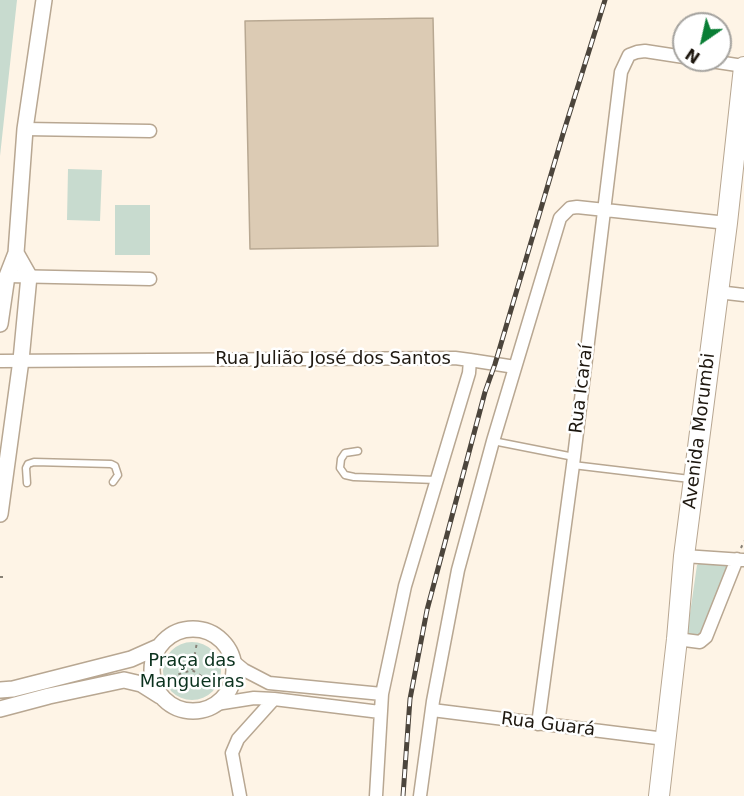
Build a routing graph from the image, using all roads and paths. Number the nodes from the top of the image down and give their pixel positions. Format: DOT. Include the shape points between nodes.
graph roads {
  1 [pos="44,0"];
  2 [pos="672,55"];
  3 [pos="744,67"];
  4 [pos="25,129"];
  5 [pos="150,131"];
  6 [pos="605,210"];
  7 [pos="727,223"];
  8 [pos="16,253"];
  9 [pos="7,276"];
  10 [pos="29,276"];
  11 [pos="150,279"];
  12 [pos="718,292"];
  13 [pos="744,295"];
  14 [pos="0,324"];
  15 [pos="21,360"];
  16 [pos="470,360"];
  17 [pos="0,361"];
  18 [pos="516,367"];
  19 [pos="493,441"];
  20 [pos="358,451"];
  21 [pos="573,461"];
  22 [pos="693,479"];
  23 [pos="436,480"];
  24 [pos="113,482"];
  25 [pos="27,483"];
  26 [pos="0,514"];
  27 [pos="684,556"];
  28 [pos="741,560"];
  29 [pos="0,577"];
  30 [pos="6,577"];
  31 [pos="677,639"];
  32 [pos="197,642"];
  33 [pos="158,647"];
  34 [pos="233,661"];
  35 [pos="192,670"];
  36 [pos="164,679"];
  37 [pos="217,686"];
  38 [pos="0,690"];
  39 [pos="382,694"];
  40 [pos="163,698"];
  41 [pos="274,699"];
  42 [pos="216,704"];
  43 [pos="0,709"];
  44 [pos="432,710"];
  45 [pos="380,712"];
  46 [pos="538,724"];
  47 [pos="665,739"];
  48 [pos="240,796"];
  49 [pos="376,796"];
  50 [pos="420,796"];
  51 [pos="659,796"];
  1 -- 4 [label="street"];
  2 -- 6 [label="street, Rua Icaraí" via="645,51 629,55 621,72"];
  3 -- 7 [label="main road, Avenida Morumbi"];
  4 -- 5 [label="street"];
  4 -- 8 [label="street"];
  6 -- 7 [label="street"];
  6 -- 18 [label="street" via="570,208 560,218"];
  6 -- 21 [label="street, Rua Icaraí"];
  7 -- 12 [label="main road, Avenida Morumbi"];
  8 -- 9 [label="street"];
  8 -- 10 [label="street"];
  9 -- 10 [label="street"];
  9 -- 14 [label="street"];
  10 -- 11 [label="street"];
  10 -- 15 [label="street"];
  12 -- 13 [label="street"];
  12 -- 22 [label="main road, Avenida Morumbi"];
  15 -- 16 [label="street, Rua Julião José dos Santos"];
  15 -- 17 [label="street, Rua Julião José dos Santos"];
  15 -- 26 [label="street"];
  16 -- 18 [label="street"];
  16 -- 23 [label="street, Rua Julião José dos Santos"];
  18 -- 19 [label="street"];
  19 -- 21 [label="lane"];
  19 -- 44 [label="street" via="458,570"];
  20 -- 23 [label="lane" via="345,453 341,459 340,468 345,475"];
  21 -- 22 [label="lane"];
  21 -- 46 [label="street, Rua Icaraí"];
  22 -- 27 [label="main road, Avenida Morumbi"];
  23 -- 39 [label="street, Rua Julião José dos Santos" via="405,586"];
  24 -- 25 [label="lane" via="118,475 111,464 34,462 26,468"];
  27 -- 28 [label="street"];
  27 -- 31 [label="main road, Avenida Morumbi"];
  28 -- 31 [label="street" via="706,637 700,642"];
  29 -- 30 [label="path"];
  31 -- 47 [label="main road, Avenida Morumbi"];
  32 -- 35 [label="path"];
  33 -- 34 [label="street" via="179,630 207,630 228,646"];
  33 -- 38 [label="street" via="131,658"];
  33 -- 40 [label="street" via="152,674"];
  34 -- 39 [label="street" via="269,683"];
  34 -- 42 [label="street" via="232,686"];
  35 -- 36 [label="path"];
  35 -- 37 [label="path"];
  39 -- 45 [label="street, Rua Julião José dos Santos"];
  40 -- 42 [label="street" via="188,711 201,711"];
  40 -- 43 [label="street" via="149,687 124,680"];
  41 -- 42 [label="street"];
  41 -- 45 [label="street"];
  41 -- 48 [label="street" via="238,739 232,753"];
  44 -- 46 [label="street, Rua Guará"];
  44 -- 50 [label="street"];
  45 -- 49 [label="street, Rua Julião José dos Santos"];
  46 -- 47 [label="street, Rua Guará"];
  47 -- 51 [label="main road, Avenida Morumbi"];
}
